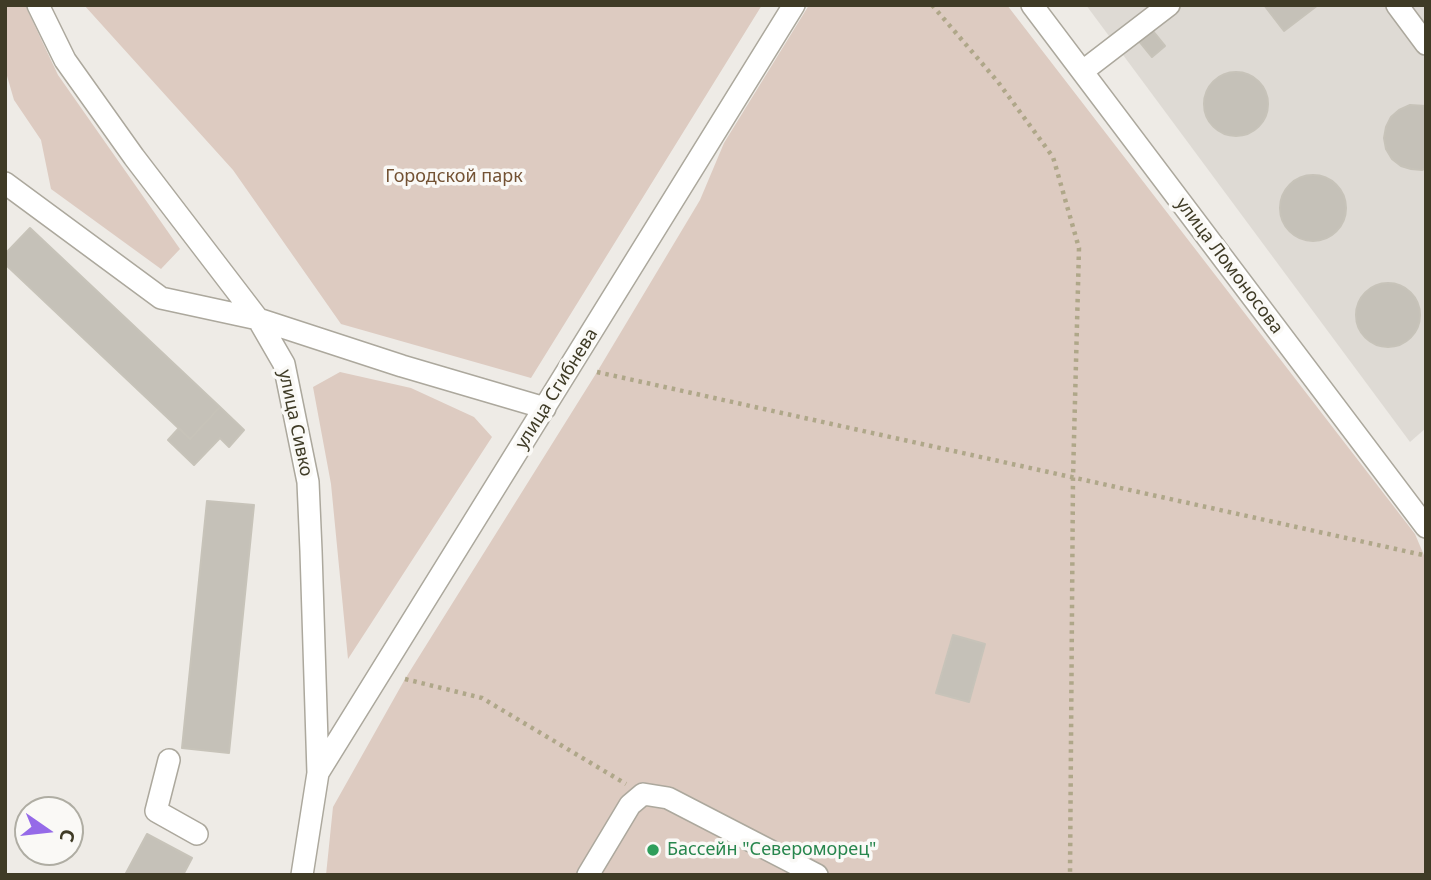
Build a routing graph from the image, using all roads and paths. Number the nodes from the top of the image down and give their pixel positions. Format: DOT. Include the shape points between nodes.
graph roads {
  1 [pos="38,5"];
  2 [pos="794,5"];
  3 [pos="932,5"];
  4 [pos="1032,5"];
  5 [pos="1169,5"];
  6 [pos="1397,5"];
  7 [pos="1426,44"];
  8 [pos="1083,71"];
  9 [pos="5,183"];
  10 [pos="258,319"];
  11 [pos="597,372"];
  12 [pos="545,408"];
  13 [pos="1073,477"];
  14 [pos="1426,527"];
  15 [pos="1423,555"];
  16 [pos="405,679"];
  17 [pos="169,760"];
  18 [pos="318,773"];
  19 [pos="643,794"];
  20 [pos="197,834"];
  21 [pos="302,875"];
  22 [pos="588,875"];
  23 [pos="817,875"];
  24 [pos="1070,875"];
  1 -- 10 [label="street, улица Сивко" via="65,60"];
  2 -- 12 [label="street, улица Сгибнева"];
  3 -- 13 [label="path" via="998,82 1053,157 1079,248"];
  4 -- 8 [label="street, улица Ломоносова"];
  5 -- 8 [label="street"];
  6 -- 7 [label="street"];
  8 -- 14 [label="street, улица Ломоносова"];
  9 -- 10 [label="street" via="161,298"];
  10 -- 12 [label="street"];
  10 -- 18 [label="street, улица Сивко" via="284,364 308,482"];
  11 -- 13 [label="path"];
  12 -- 18 [label="street, улица Сгибнева"];
  13 -- 15 [label="path"];
  13 -- 24 [label="path"];
  16 -- 19 [label="path" via="482,698"];
  17 -- 20 [label="street" via="156,811"];
  18 -- 21 [label="street, улица Сивко"];
  19 -- 22 [label="street" via="630,805"];
  19 -- 23 [label="street" via="668,798"];
}
